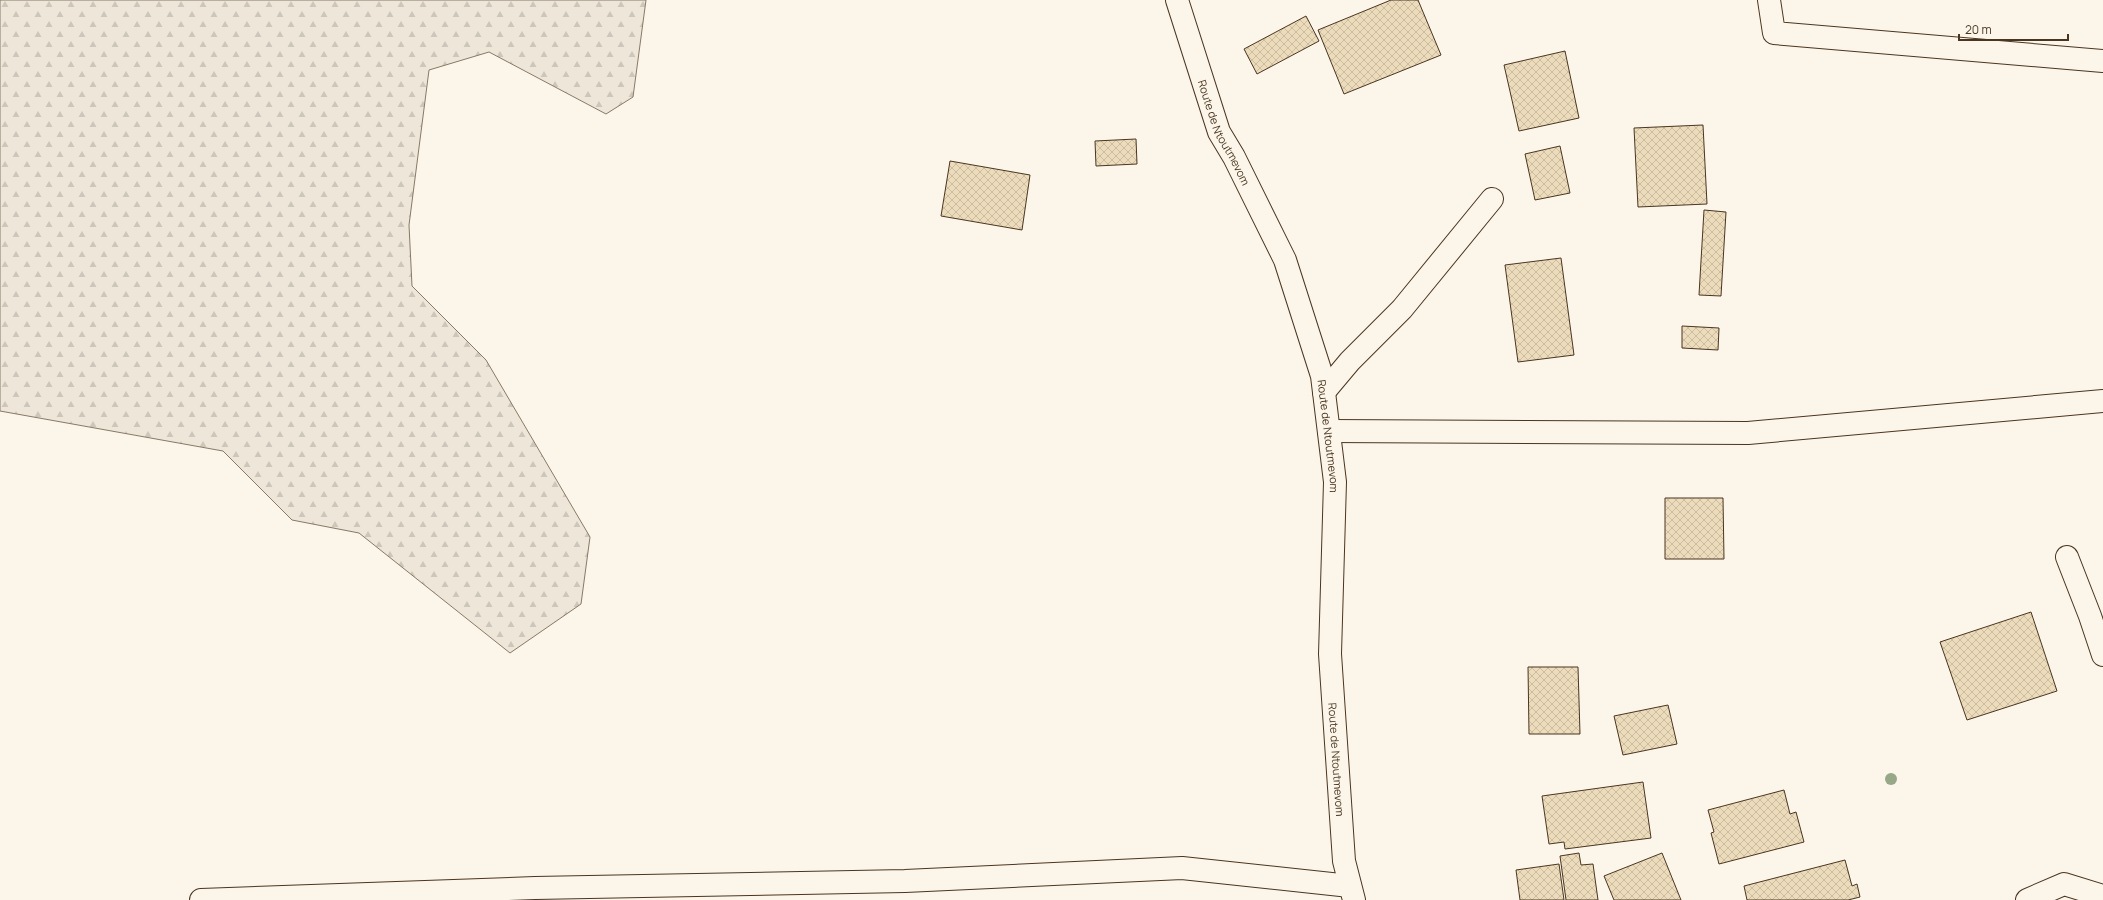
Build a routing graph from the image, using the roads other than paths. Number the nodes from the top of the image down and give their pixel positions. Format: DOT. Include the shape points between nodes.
graph roads {
  1 [pos="1177,0"];
  2 [pos="1769,0"];
  3 [pos="2103,61"];
  4 [pos="1492,199"];
  5 [pos="1324,392"];
  6 [pos="2103,401"];
  7 [pos="1329,431"];
  8 [pos="2066,557"];
  9 [pos="2103,655"];
  10 [pos="1352,893"];
  11 [pos="2103,896"];
  12 [pos="201,900"];
  13 [pos="2027,900"];
  1 -- 5 [label="street, Route de Ntoutmevom" via="1219,132 1285,260 1322,376"];
  2 -- 3 [label="street" via="1774,33"];
  4 -- 5 [label="street" via="1402,309 1350,361"];
  5 -- 7 [label="street, Route de Ntoutmevom"];
  6 -- 7 [label="street" via="1748,433"];
  7 -- 10 [label="street, Route de Ntoutmevom" via="1335,482 1330,654 1344,861"];
  8 -- 9 [label="street"];
  10 -- 12 [label="street" via="1182,868 905,881 535,888"];
  11 -- 13 [label="street" via="2064,884"];
}
